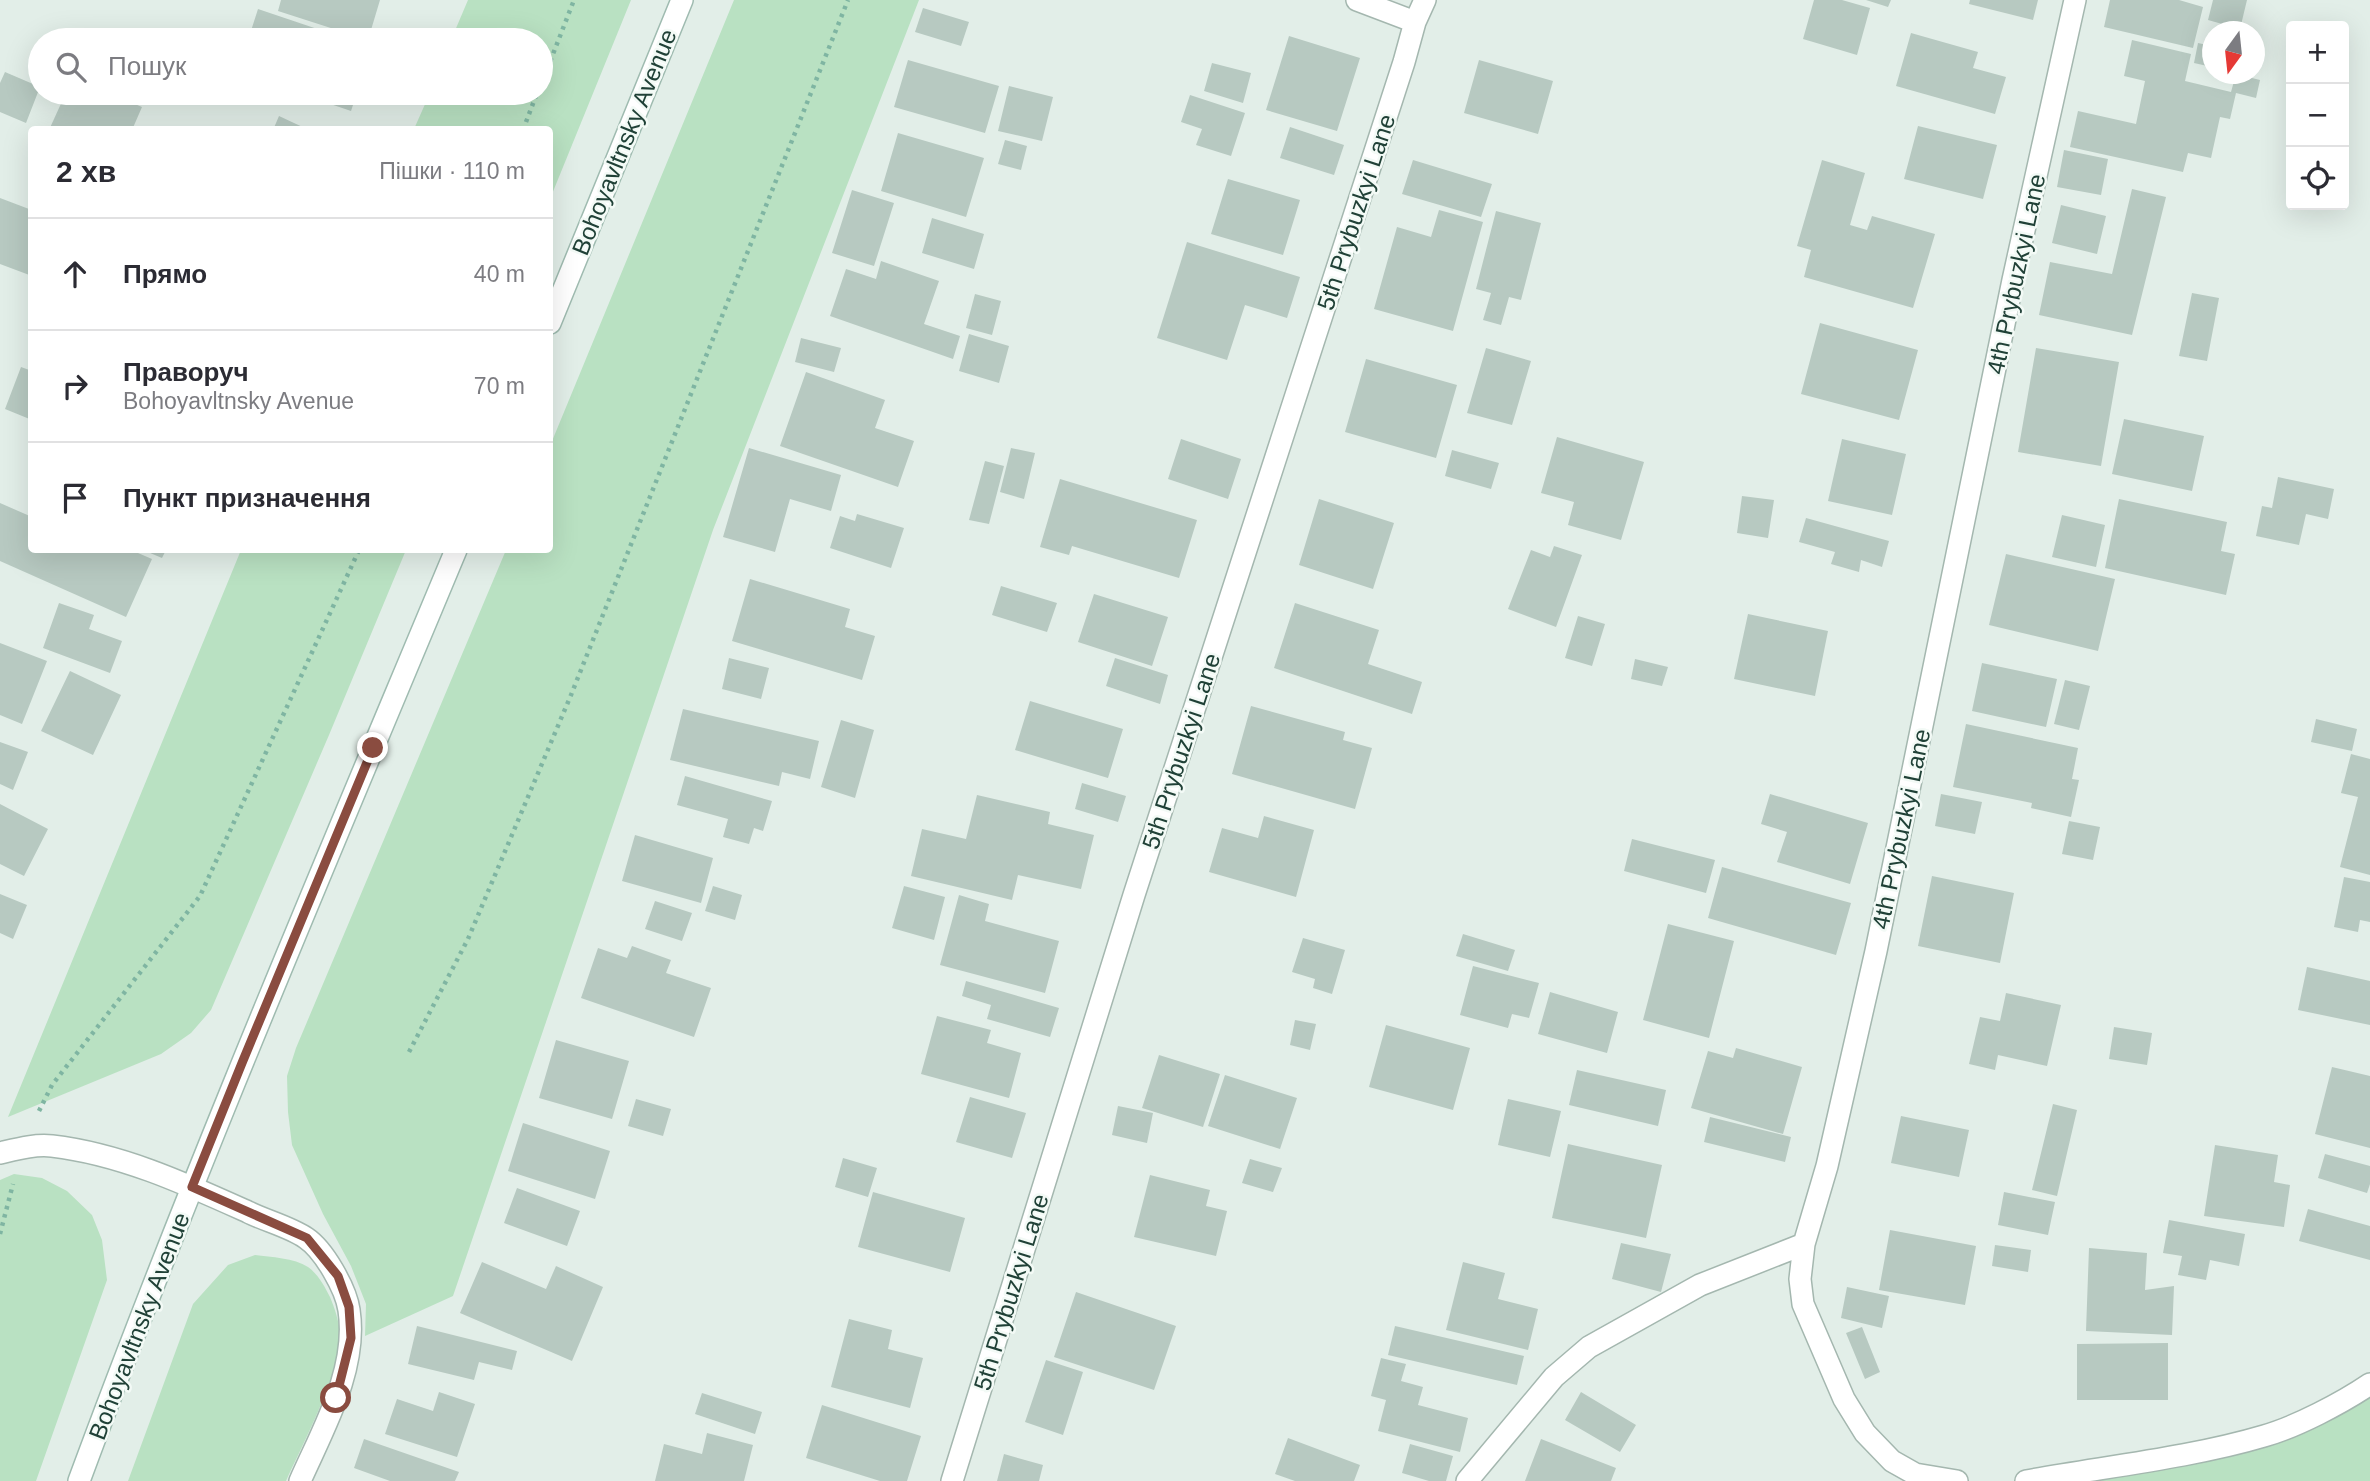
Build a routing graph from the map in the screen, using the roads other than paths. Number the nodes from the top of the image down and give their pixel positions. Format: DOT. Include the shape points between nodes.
graph roads {
  1 [pos="682,0"];
  2 [pos="1357,0"];
  3 [pos="1425,0"];
  4 [pos="2075,0"];
  5 [pos="1415,22"];
  6 [pos="553,316"];
  7 [pos="455,553"];
  8 [pos="0,1153"];
  9 [pos="192,1187"];
  10 [pos="1804,1244"];
  11 [pos="2370,1384"];
  12 [pos="79,1481"];
  13 [pos="300,1481"];
  14 [pos="952,1481"];
  15 [pos="1467,1481"];
  16 [pos="1957,1481"];
  17 [pos="2025,1481"];
  1 -- 6 [label="street, Bohoyavltnsky Avenue"];
  2 -- 5 [label="street"];
  3 -- 5 [label="street, 5th Prybuzkyi Lane"];
  4 -- 10 [label="street, 4th Prybuzkyi Lane" via="2013,280 1877,951 1828,1166"];
  5 -- 14 [label="street, 5th Prybuzkyi Lane" via="1134,895"];
  7 -- 9 [label="street, Bohoyavltnsky Avenue"];
  8 -- 9 [label="street" via="51,1146 128,1162"];
  9 -- 12 [label="street, Bohoyavltnsky Avenue"];
  9 -- 13 [label="street" via="307,1238 338,1276 349,1307 351,1338 336,1398"];
  10 -- 15 [label="street" via="1700,1284 1589,1347 1553,1377"];
  10 -- 16 [label="street, 4th Prybuzkyi Lane" via="1802,1304 1844,1399 1865,1433 1892,1461 1915,1474"];
  11 -- 17 [label="street" via="2345,1401 2266,1436"];
}
